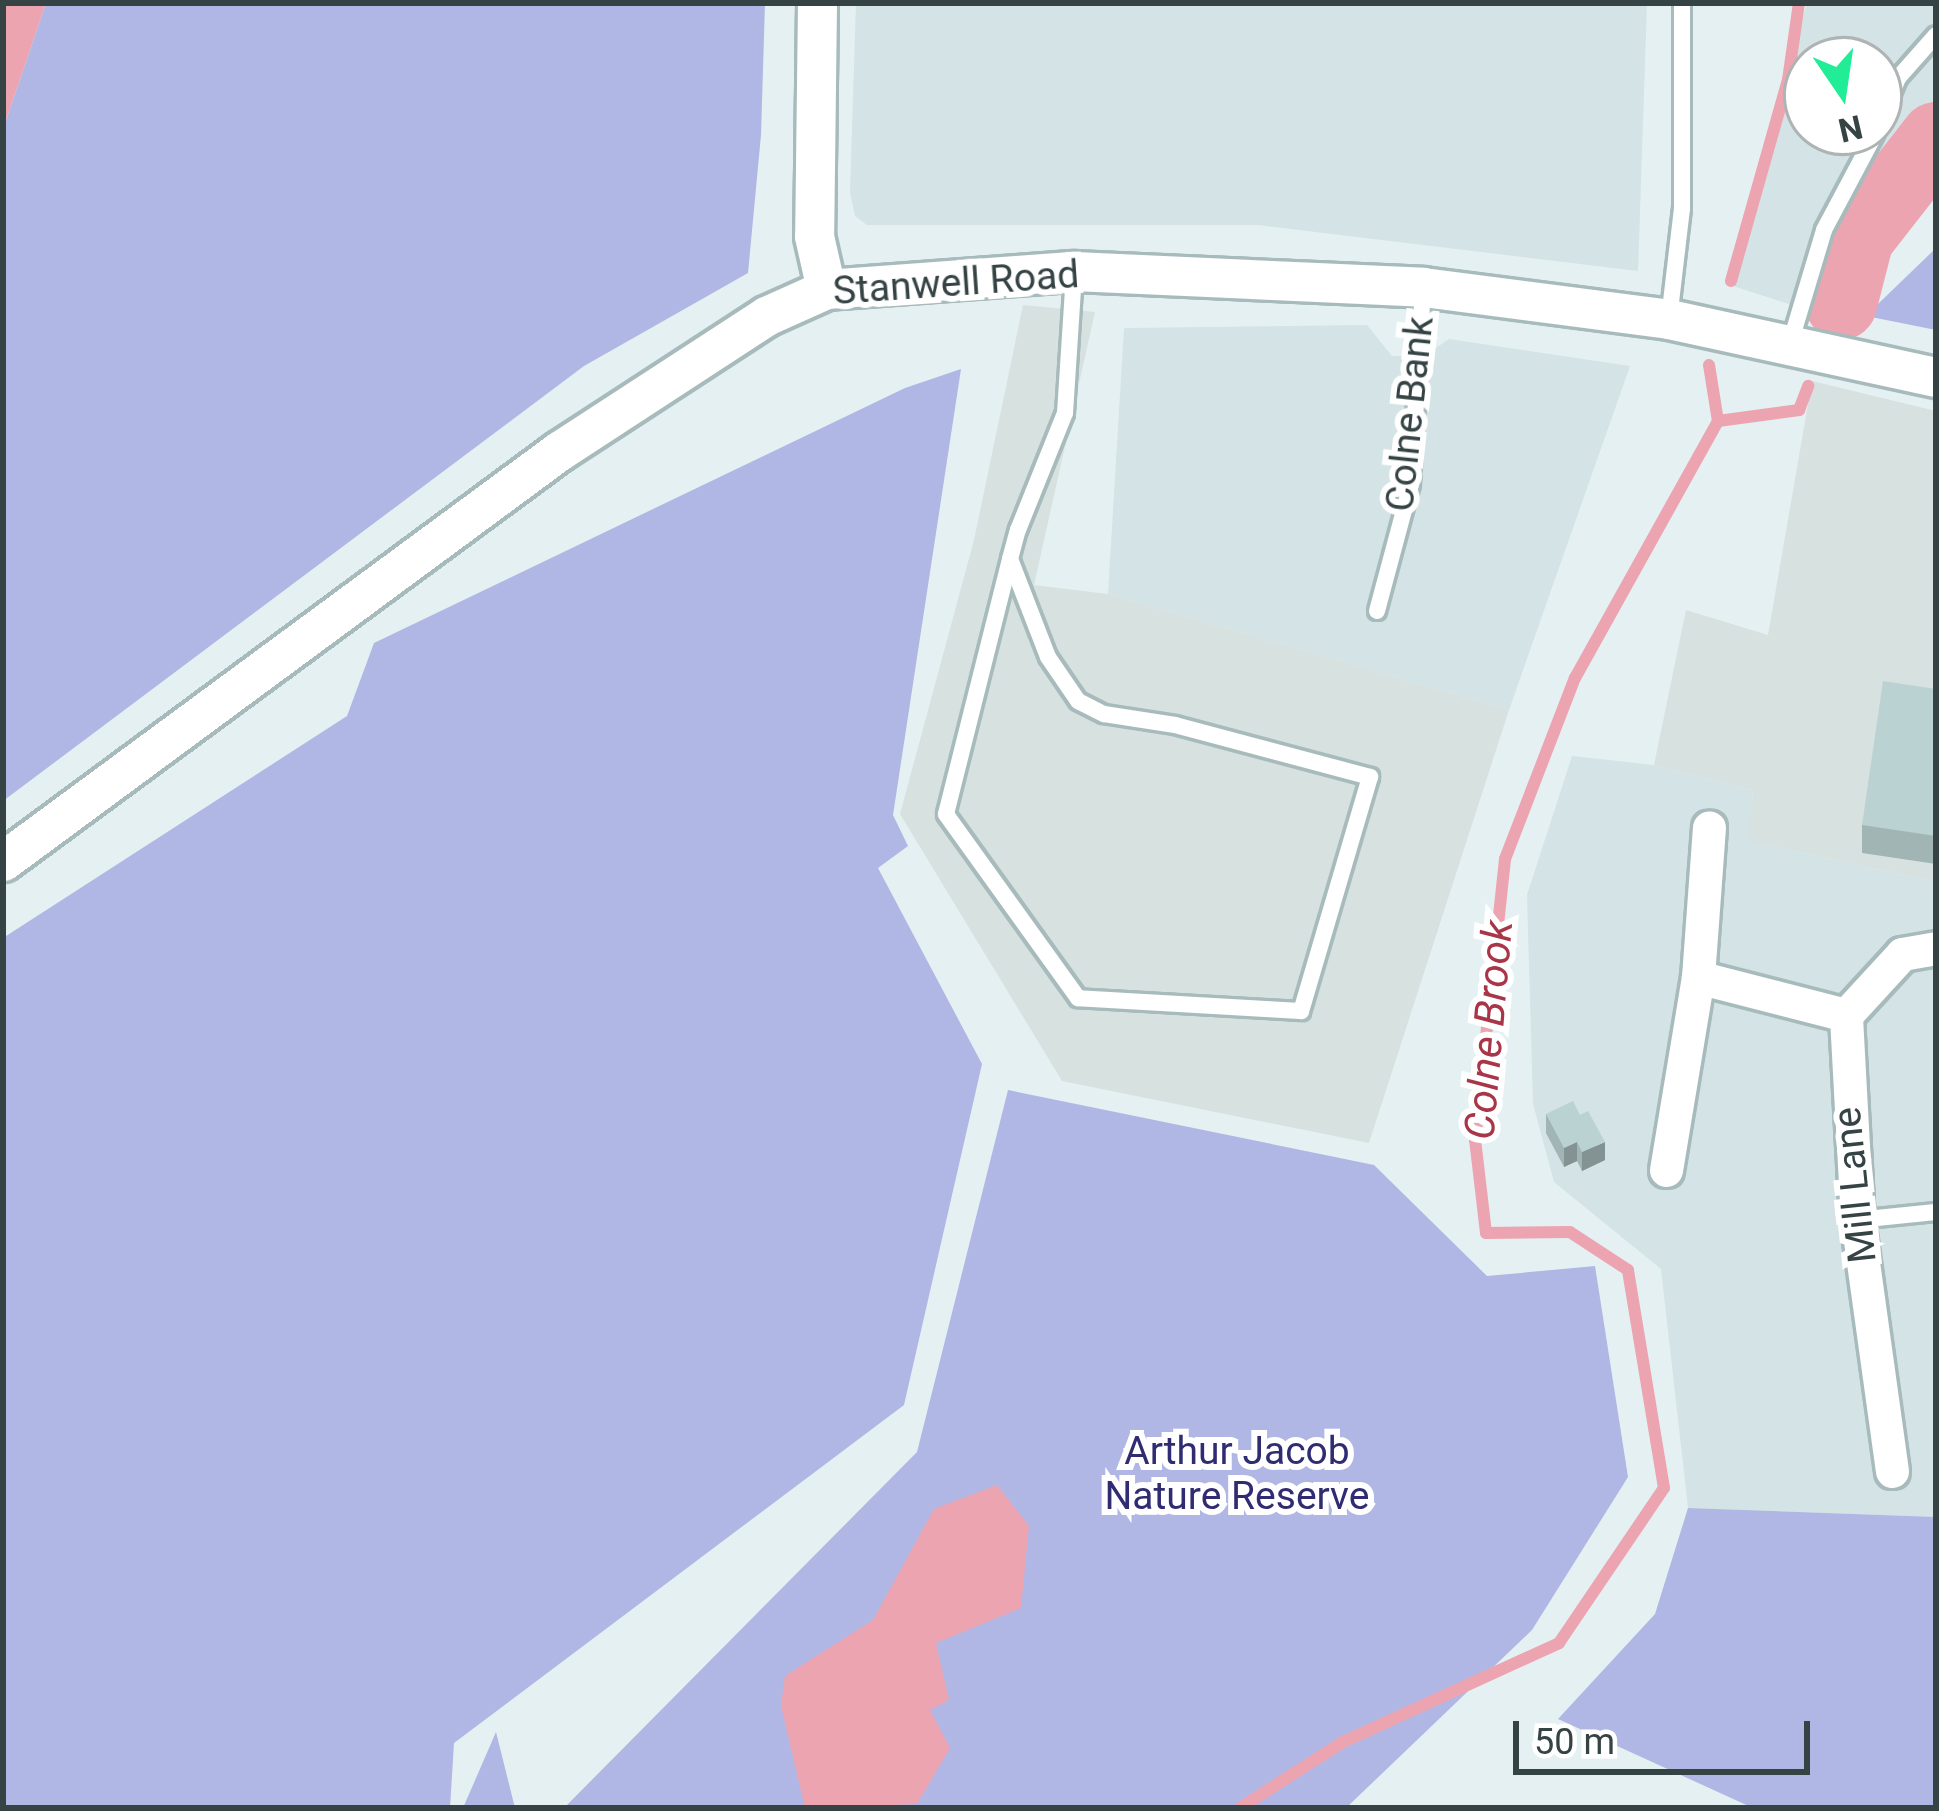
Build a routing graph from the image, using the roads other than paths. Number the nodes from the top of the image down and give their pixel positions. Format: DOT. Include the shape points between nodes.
graph roads {
  1 [pos="817,3"];
  2 [pos="1682,3"];
  3 [pos="1936,35"];
  4 [pos="1903,72"];
  5 [pos="1862,156"];
  6 [pos="1074,271"];
  7 [pos="1423,287"];
  8 [pos="826,289"];
  9 [pos="1669,319"];
  10 [pos="1799,349"];
  11 [pos="1936,377"];
  12 [pos="1010,559"];
  13 [pos="1377,611"];
  14 [pos="1709,827"];
  15 [pos="3,861"];
  16 [pos="1936,948"];
  17 [pos="1698,977"];
  18 [pos="1846,1015"];
  19 [pos="1666,1170"];
  20 [pos="1936,1212"];
  21 [pos="1857,1220"];
  22 [pos="1892,1471"];
  1 -- 8 [label="street" via="814,236"];
  2 -- 9 [label="lane" via="1682,209"];
  3 -- 4 [label="lane"];
  5 -- 10 [label="lane" via="1824,230"];
  6 -- 7 [label="street, Stanwell Road"];
  6 -- 8 [label="street, Stanwell Road"];
  6 -- 12 [label="lane" via="1065,413"];
  7 -- 9 [label="street, Stanwell Road"];
  7 -- 13 [label="lane, Colne Bank" via="1411,484"];
  8 -- 15 [label="street, Stanwell Road" via="766,316 560,451"];
  9 -- 10 [label="street, Stanwell Road"];
  10 -- 11 [label="street, Stanwell Road"];
  12 -- 12 [label="lane" via="946,814 1078,998 1301,1011 1370,777 1104,714 1078,701 1048,657"];
  14 -- 17 [label="street"];
  16 -- 18 [label="street" via="1902,954"];
  17 -- 18 [label="street"];
  17 -- 19 [label="street"];
  18 -- 21 [label="street, Mill Lane"];
  20 -- 21 [label="lane"];
  21 -- 22 [label="street, Mill Lane"];
}
